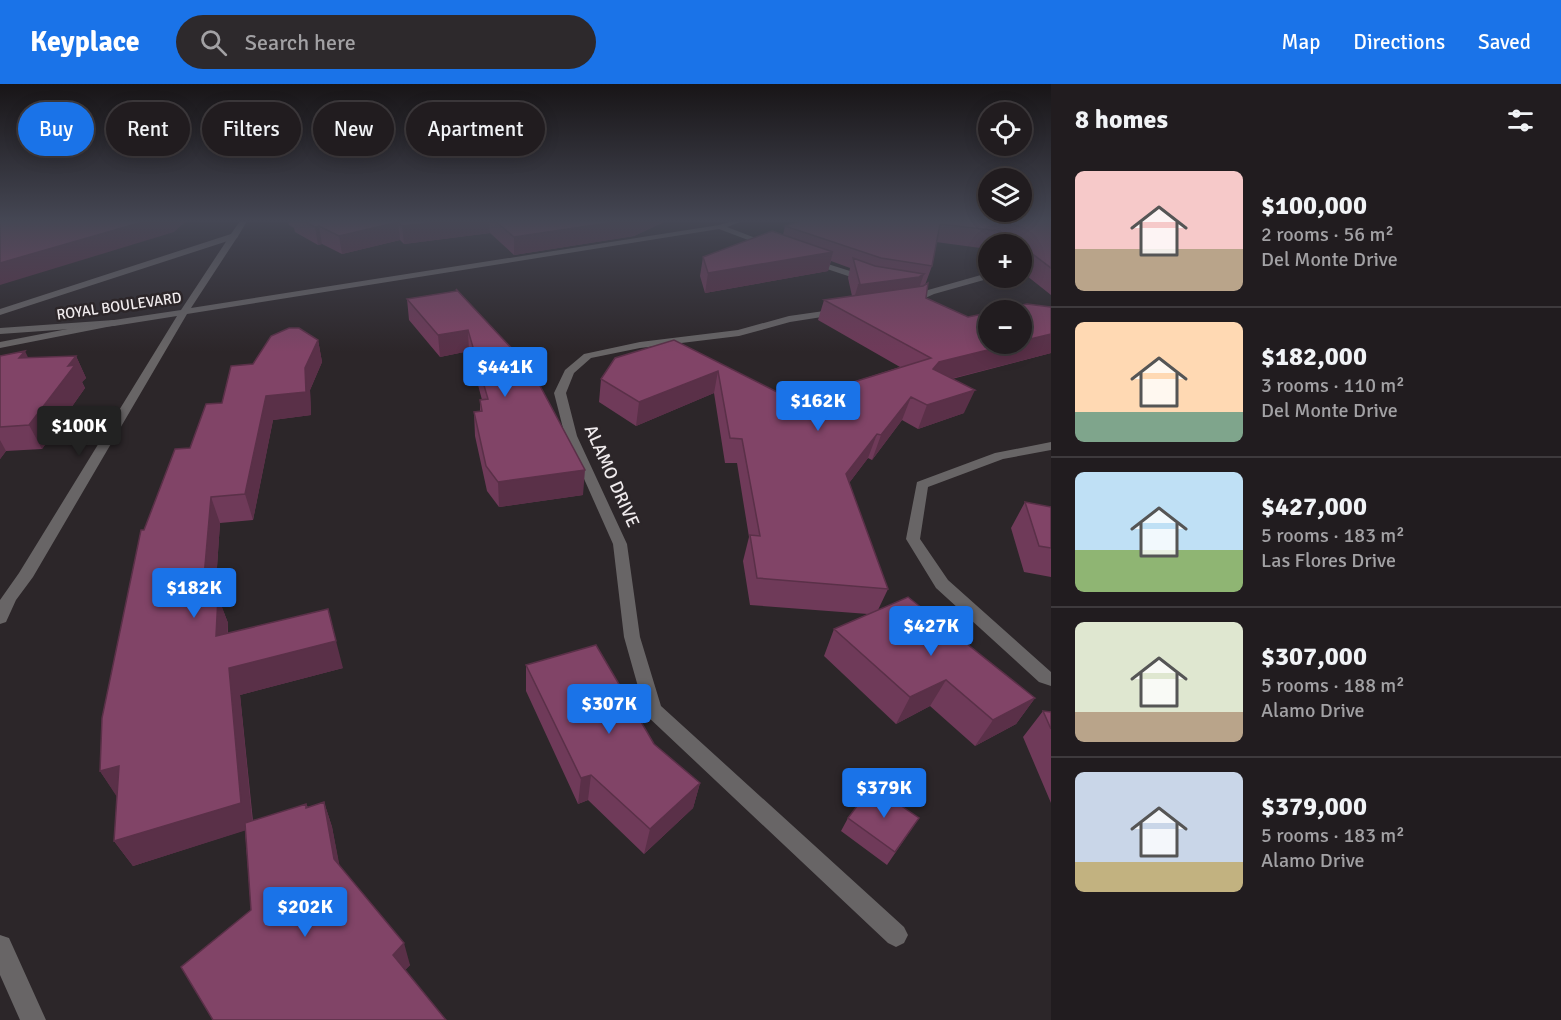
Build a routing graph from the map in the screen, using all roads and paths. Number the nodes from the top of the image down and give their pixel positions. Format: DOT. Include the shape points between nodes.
graph roads {
  1 [pos="146,265"];
  2 [pos="215,265"];
  3 [pos="477,265"];
  4 [pos="824,265"];
  5 [pos="978,278"];
  6 [pos="872,281"];
  7 [pos="892,304"];
  8 [pos="858,309"];
  9 [pos="185,310"];
  10 [pos="0,312"];
  11 [pos="114,323"];
  12 [pos="0,331"];
  13 [pos="0,345"];
  14 [pos="1051,446"];
  15 [pos="0,618"];
  16 [pos="1051,680"];
  17 [pos="896,935"];
  18 [pos="0,947"];
  19 [pos="33,1020"];
  1 -- 10 [label="street"];
  2 -- 9 [label="street"];
  3 -- 9 [label="street, ROYAL BOULEVARD"];
  4 -- 6 [label="street"];
  5 -- 7 [label="street" via="925,291 915,301"];
  8 -- 17 [label="street, ALAMO DRIVE" via="789,319 739,333 640,345 588,356 569,372 560,393 572,436 621,544 632,637 653,710"];
  9 -- 11 [label="street, ROYAL BOULEVARD"];
  9 -- 15 [label="street"];
  11 -- 12 [label="street, ROYAL BOULEVARD"];
  11 -- 13 [label="street"];
  14 -- 16 [label="street" via="1000,456 922,485 913,539 942,584"];
  18 -- 19 [label="street"];
}
